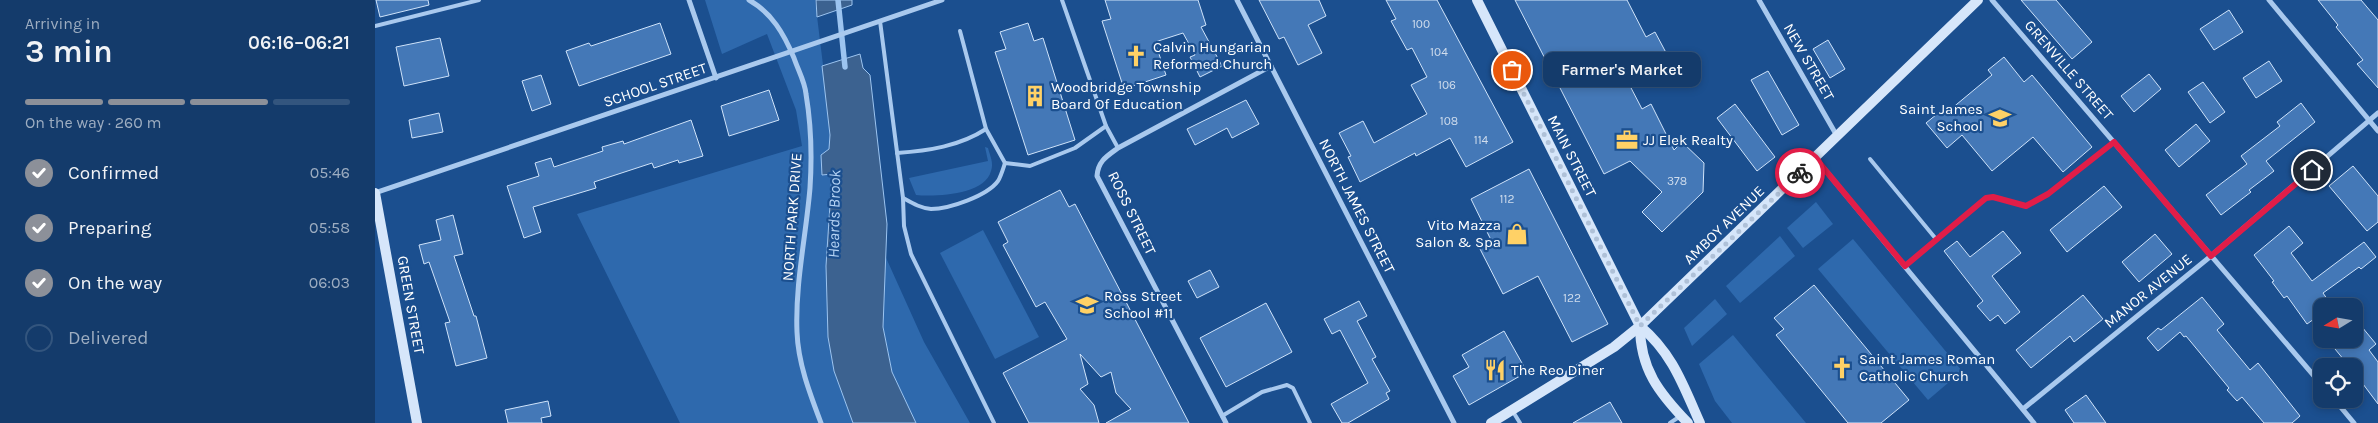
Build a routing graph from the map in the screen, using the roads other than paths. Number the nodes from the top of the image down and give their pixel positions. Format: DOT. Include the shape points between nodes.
graph roads {
  1 [pos="479,0"];
  2 [pos="689,0"];
  3 [pos="749,0"];
  4 [pos="942,0"];
  5 [pos="1062,0"];
  6 [pos="1237,0"];
  7 [pos="1477,0"];
  8 [pos="1759,0"];
  9 [pos="1978,0"];
  10 [pos="1992,0"];
  11 [pos="2269,0"];
  12 [pos="880,21"];
  13 [pos="375,26"];
  14 [pos="960,31"];
  15 [pos="791,51"];
  16 [pos="1271,66"];
  17 [pos="716,78"];
  18 [pos="2378,113"];
  19 [pos="2369,120"];
  20 [pos="1106,126"];
  21 [pos="987,129"];
  22 [pos="2378,131"];
  23 [pos="1838,137"];
  24 [pos="2114,142"];
  25 [pos="1118,148"];
  26 [pos="897,153"];
  27 [pos="1816,159"];
  28 [pos="1870,159"];
  29 [pos="1005,163"];
  30 [pos="375,193"];
  31 [pos="903,198"];
  32 [pos="1936,239"];
  33 [pos="2211,256"];
  34 [pos="1905,266"];
  35 [pos="1640,326"];
  36 [pos="2313,375"];
  37 [pos="2341,408"];
  38 [pos="2023,409"];
  39 [pos="1512,410"];
  40 [pos="1222,416"];
  41 [pos="1685,419"];
  42 [pos="417,423"];
  43 [pos="821,423"];
  44 [pos="994,423"];
  45 [pos="1226,423"];
  46 [pos="1310,423"];
  47 [pos="1454,423"];
  48 [pos="1491,423"];
  49 [pos="1520,423"];
  50 [pos="1670,423"];
  51 [pos="1699,423"];
  52 [pos="2035,423"];
  53 [pos="2354,423"];
  1 -- 13 [label="lane"];
  2 -- 17 [label="street"];
  3 -- 15 [label="street, NORTH PARK DRIVE" via="777,24"];
  4 -- 12 [label="street, SCHOOL STREET"];
  5 -- 20 [label="lane"];
  6 -- 16 [label="street, NORTH JAMES STREET"];
  7 -- 35 [label="main road, MAIN STREET"];
  8 -- 23 [label="street, NEW STREET"];
  9 -- 23 [label="main road, AMBOY AVENUE"];
  10 -- 24 [label="street, GRENVILLE STREET"];
  11 -- 19 [label="street"];
  12 -- 15 [label="street, SCHOOL STREET"];
  12 -- 26 [label="lane"];
  14 -- 21 [label="lane"];
  15 -- 17 [label="street, SCHOOL STREET"];
  15 -- 43 [label="street, NORTH PARK DRIVE" via="806,92 810,128 810,186 797,332 806,385"];
  16 -- 25 [label="street, ROSS STREET"];
  16 -- 47 [label="street, NORTH JAMES STREET"];
  17 -- 30 [label="street, SCHOOL STREET"];
  18 -- 19 [label="street, MANOR AVENUE"];
  19 -- 22 [label="street"];
  19 -- 33 [label="street, MANOR AVENUE"];
  20 -- 25 [label="lane"];
  20 -- 29 [label="lane" via="1075,148 1030,166"];
  21 -- 26 [label="lane" via="972,138 924,152"];
  21 -- 29 [label="lane"];
  23 -- 27 [label="main road, AMBOY AVENUE"];
  24 -- 32 [label="lane" via="2048,194 2026,206 1986,198"];
  24 -- 33 [label="street, GRENVILLE STREET"];
  25 -- 40 [label="street, ROSS STREET" via="1104,158 1098,166 1097,176"];
  26 -- 31 [label="lane"];
  27 -- 34 [label="street"];
  27 -- 35 [label="main road, AMBOY AVENUE"];
  28 -- 32 [label="lane"];
  29 -- 31 [label="lane" via="998,181 985,193 967,202 932,209 916,206"];
  30 -- 42 [label="main road, GREEN STREET"];
  31 -- 44 [label="lane" via="904,226 911,254"];
  32 -- 34 [label="lane"];
  33 -- 36 [label="street, GRENVILLE STREET"];
  33 -- 38 [label="street, MANOR AVENUE"];
  34 -- 38 [label="street"];
  35 -- 39 [label="main road, AMBOY AVENUE" via="1614,347"];
  35 -- 41 [label="main road, MAIN STREET" via="1643,360 1651,377"];
  35 -- 51 [label="main road, MAIN STREET" via="1667,353"];
  37 -- 53 [label="street"];
  38 -- 52 [label="street"];
  39 -- 48 [label="main road, AMBOY AVENUE"];
  39 -- 49 [label="lane"];
  40 -- 45 [label="street, ROSS STREET"];
  40 -- 46 [label="lane" via="1262,392 1287,385 1293,388"];
  41 -- 50 [label="lane"];
}
